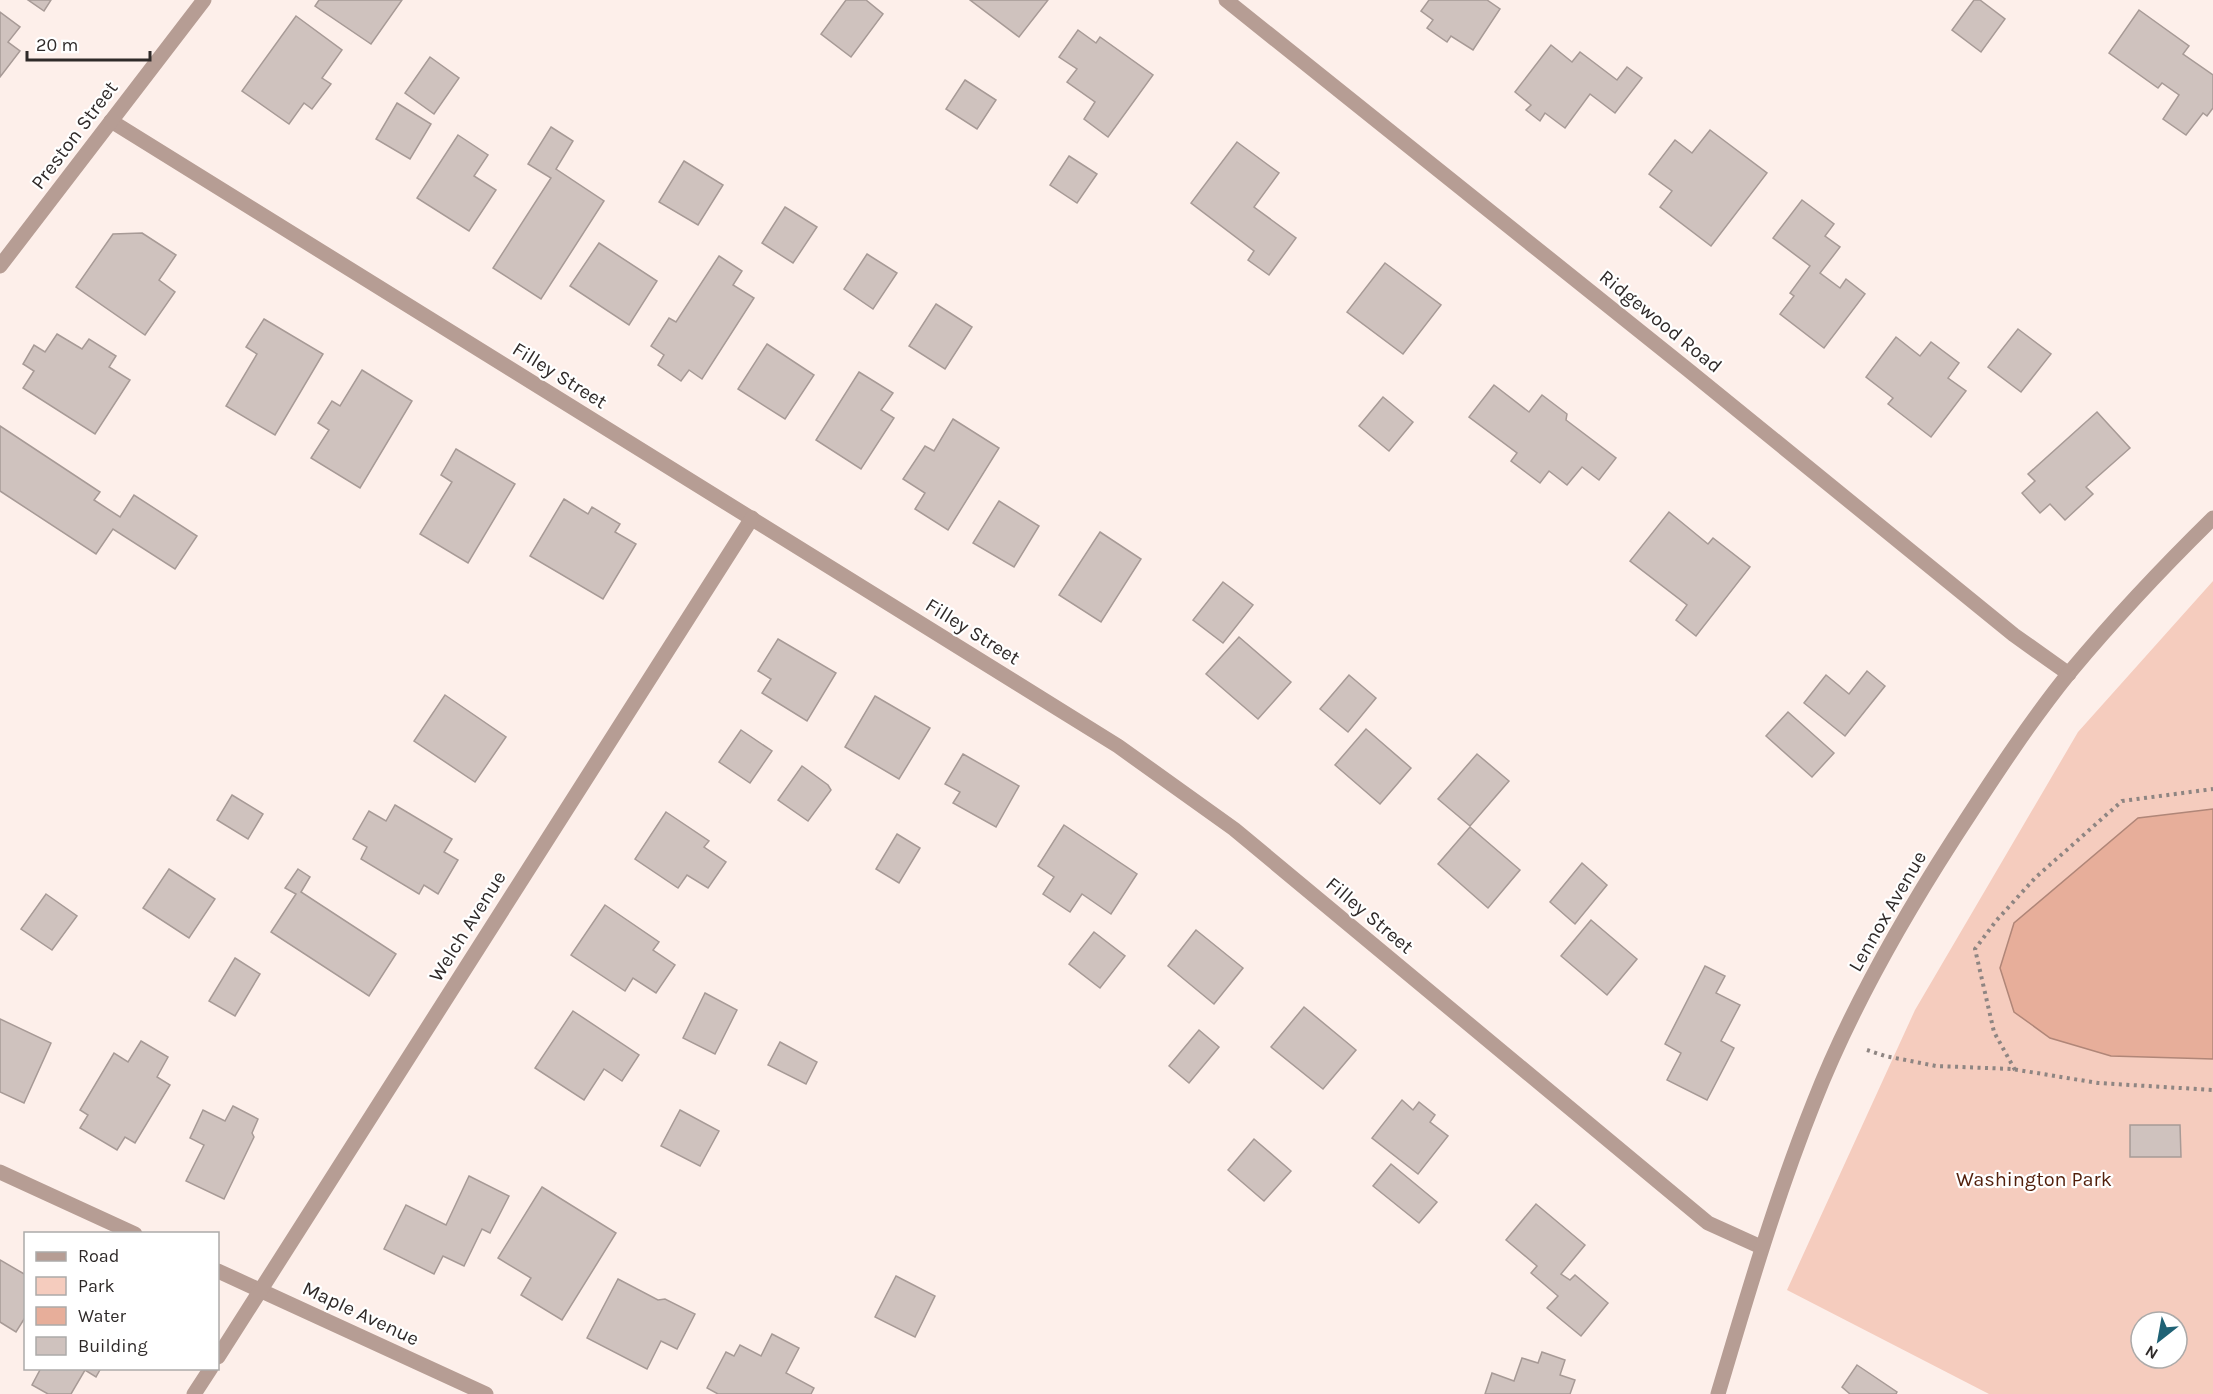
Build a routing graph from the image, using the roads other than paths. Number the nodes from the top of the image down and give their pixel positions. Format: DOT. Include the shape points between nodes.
graph roads {
  1 [pos="204,0"];
  2 [pos="1226,0"];
  3 [pos="111,121"];
  4 [pos="0,266"];
  5 [pos="752,518"];
  6 [pos="2213,518"];
  7 [pos="2069,674"];
  8 [pos="0,1172"];
  9 [pos="133,1232"];
  10 [pos="1761,1246"];
  11 [pos="219,1271"];
  12 [pos="260,1290"];
  13 [pos="219,1356"];
  14 [pos="210,1370"];
  15 [pos="194,1394"];
  16 [pos="486,1394"];
  17 [pos="1718,1394"];
  1 -- 3 [label="street, Preston Street"];
  2 -- 7 [label="street, Ridgewood Road" via="2014,635"];
  3 -- 4 [label="street, Preston Street"];
  3 -- 5 [label="street, Filley Street"];
  5 -- 10 [label="street, Filley Street" via="1118,746 1234,830 1708,1222"];
  5 -- 12 [label="street, Welch Avenue"];
  6 -- 7 [label="street, Lennox Avenue"];
  7 -- 10 [label="street, Lennox Avenue" via="1998,771 1890,942 1814,1102"];
  8 -- 9 [label="street"];
  10 -- 17 [label="street, Lennox Avenue"];
  11 -- 12 [label="street, Maple Avenue"];
  12 -- 13 [label="street, Welch Avenue"];
  12 -- 16 [label="street, Maple Avenue"];
  14 -- 15 [label="street"];
}
